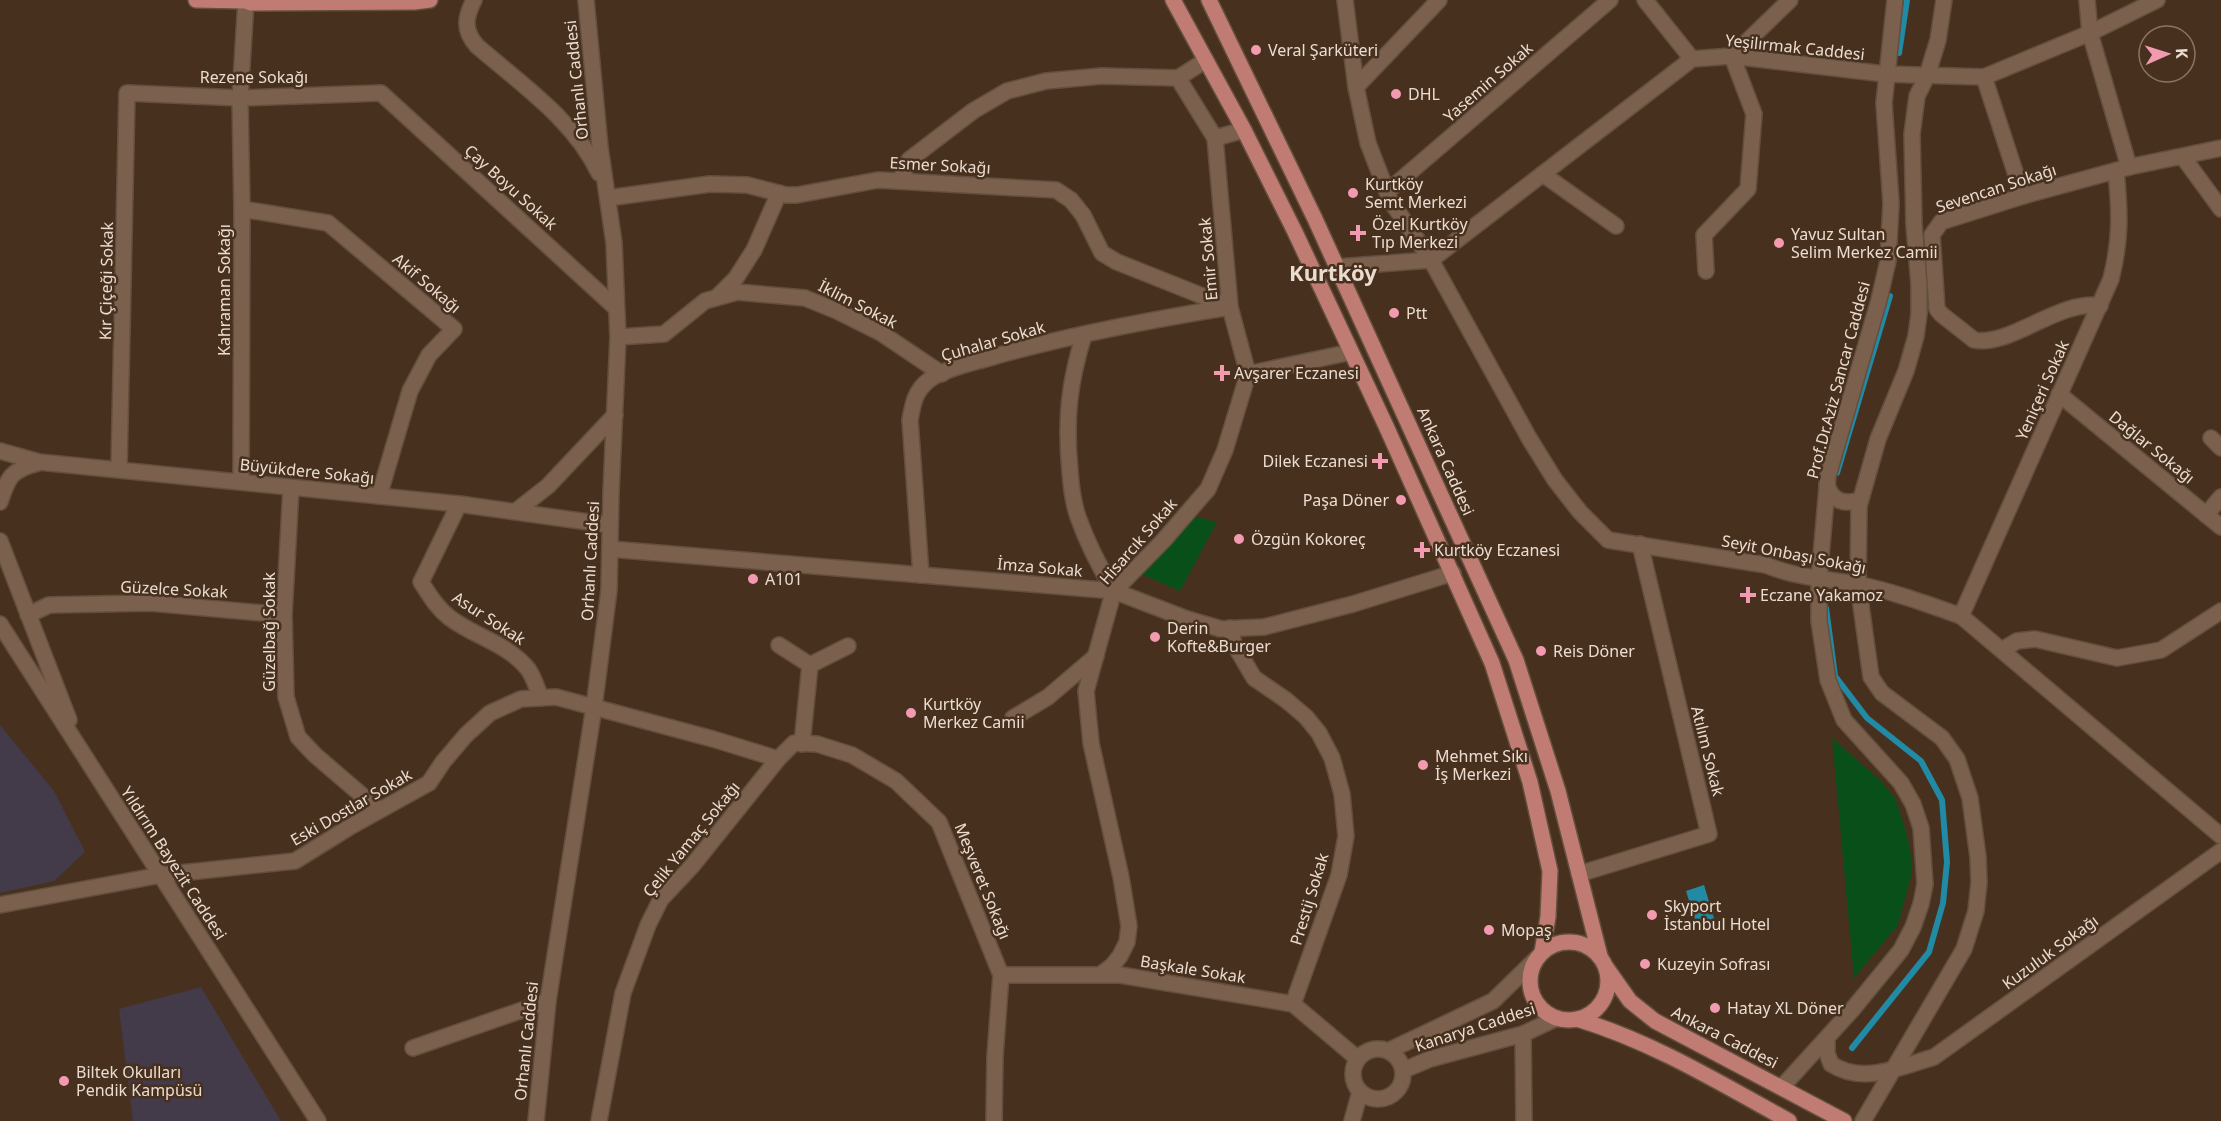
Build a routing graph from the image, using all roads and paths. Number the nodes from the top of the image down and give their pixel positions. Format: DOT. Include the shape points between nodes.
graph roads {
  1 [pos="196,0"];
  2 [pos="246,0"];
  3 [pos="430,0"];
  4 [pos="474,0"];
  5 [pos="586,0"];
  6 [pos="1173,0"];
  7 [pos="1209,0"];
  8 [pos="1345,0"];
  9 [pos="1439,0"];
  10 [pos="1610,0"];
  11 [pos="1645,0"];
  12 [pos="1791,0"];
  13 [pos="1895,0"];
  14 [pos="1944,0"];
  15 [pos="2087,0"];
  16 [pos="2157,0"];
  17 [pos="2090,33"];
  18 [pos="1732,56"];
  19 [pos="1692,58"];
  20 [pos="1206,60"];
  21 [pos="1885,74"];
  22 [pos="1927,76"];
  23 [pos="1984,77"];
  24 [pos="1178,78"];
  25 [pos="1356,87"];
  26 [pos="127,93"];
  27 [pos="381,93"];
  28 [pos="240,98"];
  29 [pos="1244,130"];
  30 [pos="1215,138"];
  31 [pos="2221,148"];
  32 [pos="2183,157"];
  33 [pos="2122,169"];
  34 [pos="1544,175"];
  35 [pos="900,180"];
  36 [pos="1389,191"];
  37 [pos="779,193"];
  38 [pos="607,194"];
  39 [pos="2023,196"];
  40 [pos="242,208"];
  41 [pos="2221,209"];
  42 [pos="1616,226"];
  43 [pos="1431,260"];
  44 [pos="1337,267"];
  45 [pos="1706,271"];
  46 [pos="717,297"];
  47 [pos="2100,306"];
  48 [pos="616,308"];
  49 [pos="1230,308"];
  50 [pos="1084,335"];
  51 [pos="618,337"];
  52 [pos="1351,352"];
  53 [pos="942,374"];
  54 [pos="1248,374"];
  55 [pos="2059,394"];
  56 [pos="615,416"];
  57 [pos="0,451"];
  58 [pos="39,462"];
  59 [pos="119,469"];
  60 [pos="241,482"];
  61 [pos="1827,484"];
  62 [pos="291,488"];
  63 [pos="378,496"];
  64 [pos="2221,497"];
  65 [pos="1860,500"];
  66 [pos="0,502"];
  67 [pos="459,504"];
  68 [pos="516,512"];
  69 [pos="2206,515"];
  70 [pos="610,525"];
  71 [pos="2221,527"];
  72 [pos="0,541"];
  73 [pos="1640,544"];
  74 [pos="610,549"];
  75 [pos="1453,573"];
  76 [pos="921,575"];
  77 [pos="1819,579"];
  78 [pos="1858,584"];
  79 [pos="1114,591"];
  80 [pos="2221,611"];
  81 [pos="28,615"];
  82 [pos="284,615"];
  83 [pos="1961,616"];
  84 [pos="0,624"];
  85 [pos="1230,628"];
  86 [pos="779,645"];
  87 [pos="848,646"];
  88 [pos="2002,650"];
  89 [pos="1096,656"];
  90 [pos="810,665"];
  91 [pos="541,698"];
  92 [pos="594,707"];
  93 [pos="1012,718"];
  94 [pos="802,744"];
  95 [pos="82,753"];
  96 [pos="778,759"];
  97 [pos="379,810"];
  98 [pos="2221,836"];
  99 [pos="2221,851"];
  100 [pos="1579,874"];
  101 [pos="161,875"];
  102 [pos="0,905"];
  103 [pos="1539,956"];
  104 [pos="1603,961"];
  105 [pos="1001,975"];
  106 [pos="1100,975"];
  107 [pos="548,1001"];
  108 [pos="1293,1004"];
  109 [pos="1557,1018"];
  110 [pos="1577,1019"];
  111 [pos="1523,1034"];
  112 [pos="1827,1038"];
  113 [pos="413,1048"];
  114 [pos="1388,1051"];
  115 [pos="1358,1059"];
  116 [pos="1893,1069"];
  117 [pos="1404,1071"];
  118 [pos="1782,1087"];
  119 [pos="1360,1092"];
  120 [pos="1783,1120"];
  121 [pos="318,1121"];
  122 [pos="536,1121"];
  123 [pos="599,1121"];
  124 [pos="994,1121"];
  125 [pos="1352,1121"];
  126 [pos="1524,1121"];
  127 [pos="1844,1121"];
  128 [pos="1863,1121"];
  1 -- 2 [label="main road"];
  2 -- 3 [label="main road"];
  2 -- 28 [label="street, Kahraman Sokağı"];
  4 -- 38 [label="street" via="465,24 469,37 575,134 592,157"];
  5 -- 38 [label="street, Orhanlı Caddesi"];
  6 -- 20 [label="main road"];
  7 -- 44 [label="main road, Ankara Caddesi"];
  8 -- 25 [label="street, Seyit Onbaşı Sokağı"];
  9 -- 25 [label="street"];
  10 -- 36 [label="street, Yasemin Sokak"];
  11 -- 19 [label="street"];
  12 -- 18 [label="street"];
  13 -- 21 [label="street, Prof.Dr.Aziz Sancar Caddesi"];
  14 -- 22 [label="street"];
  15 -- 17 [label="street, Yeniçeri Sokak"];
  16 -- 17 [label="street, Yeşilırmak Caddesi"];
  17 -- 23 [label="street, Yeşilırmak Caddesi"];
  17 -- 33 [label="street, Yeniçeri Sokak"];
  18 -- 19 [label="street, Yeşilırmak Caddesi"];
  18 -- 21 [label="street, Yeşilırmak Caddesi"];
  18 -- 45 [label="street" via="1754,114 1748,189 1704,235"];
  19 -- 34 [label="street"];
  20 -- 24 [label="street"];
  20 -- 29 [label="main road"];
  21 -- 22 [label="street, Yeşilırmak Caddesi"];
  21 -- 61 [label="street, Prof.Dr.Aziz Sancar Caddesi" via="1891,203 1888,261"];
  22 -- 23 [label="street, Yeşilırmak Caddesi"];
  22 -- 65 [label="street" via="1917,96 1912,134 1919,314 1916,336"];
  23 -- 39 [label="street"];
  24 -- 30 [label="street"];
  24 -- 35 [label="street" via="1102,76 1033,82 1007,91 973,111 909,160"];
  25 -- 36 [label="street, Seyit Onbaşı Sokağı" via="1368,143"];
  26 -- 28 [label="street, Rezene Sokağı"];
  26 -- 59 [label="street, Kır Çiçeği Sokak"];
  27 -- 28 [label="street, Rezene Sokağı"];
  27 -- 48 [label="street, Çay Boyu Sokak"];
  28 -- 40 [label="street, Kahraman Sokağı"];
  29 -- 30 [label="street"];
  29 -- 52 [label="main road"];
  30 -- 49 [label="street, Emir Sokak"];
  31 -- 32 [label="street, Sevencan Sokağı"];
  32 -- 33 [label="street, Sevencan Sokağı"];
  32 -- 41 [label="street"];
  33 -- 39 [label="street, Sevencan Sokağı"];
  33 -- 47 [label="street, Yeniçeri Sokak" via="2120,238"];
  34 -- 42 [label="street"];
  34 -- 43 [label="street"];
  35 -- 37 [label="street, Esmer Sokağı" via="878,180 797,195"];
  35 -- 49 [label="street, Esmer Sokağı" via="1056,190 1083,215 1102,253"];
  36 -- 43 [label="street, Seyit Onbaşı Sokağı" via="1390,200"];
  37 -- 38 [label="street, Esmer Sokağı" via="747,185 710,184"];
  37 -- 46 [label="street" via="754,250 736,278"];
  38 -- 48 [label="street, Orhanlı Caddesi" via="614,243"];
  39 -- 47 [label="street, Sevencan Sokağı" via="1941,222 1934,229 1931,241 1937,309 1969,338 1988,341 2074,308"];
  40 -- 60 [label="street, Kahraman Sokağı"];
  40 -- 63 [label="street, Akif Sokağı" via="328,223 454,329 429,355 410,391"];
  43 -- 44 [label="street"];
  43 -- 73 [label="street, Seyit Onbaşı Sokağı" via="1555,480 1608,540"];
  44 -- 100 [label="main road, Ankara Caddesi" via="1516,660 1558,791"];
  46 -- 51 [label="street, İklim Sokak" via="705,301 664,334"];
  46 -- 53 [label="street, İklim Sokak" via="737,292 805,298 881,333"];
  47 -- 55 [label="street, Yeniçeri Sokak"];
  48 -- 51 [label="street, Orhanlı Caddesi"];
  49 -- 50 [label="street, Çuhalar Sokak"];
  49 -- 54 [label="street, Emir Sokak"];
  50 -- 53 [label="street, Çuhalar Sokak" via="1031,346"];
  50 -- 79 [label="street" via="1069,390 1066,421 1072,487 1078,516"];
  51 -- 56 [label="street, Orhanlı Caddesi"];
  52 -- 54 [label="street"];
  52 -- 75 [label="main road"];
  53 -- 76 [label="street, Çuhalar Sokak" via="930,379 915,394 910,420"];
  54 -- 79 [label="street, Hisarcık Sokak" via="1225,450 1208,489"];
  55 -- 69 [label="street, Dağlar Sokağı"];
  55 -- 83 [label="street, Yeniçeri Sokak"];
  56 -- 68 [label="street" via="548,486"];
  56 -- 70 [label="street, Orhanlı Caddesi"];
  57 -- 58 [label="street, Büyükdere Sokağı"];
  58 -- 59 [label="street, Büyükdere Sokağı"];
  58 -- 66 [label="street" via="20,467 8,480"];
  59 -- 60 [label="street, Büyükdere Sokağı"];
  60 -- 62 [label="street, Büyükdere Sokağı"];
  61 -- 65 [label="street" via="1838,501"];
  61 -- 77 [label="street, Prof.Dr.Aziz Sancar Caddesi"];
  62 -- 63 [label="street, Büyükdere Sokağı"];
  62 -- 82 [label="street, Güzelbağ Sokak"];
  63 -- 67 [label="street, Büyükdere Sokağı"];
  64 -- 69 [label="street"];
  65 -- 78 [label="street"];
  67 -- 68 [label="street, Büyükdere Sokağı"];
  67 -- 91 [label="street, Asur Sokak" via="422,582 435,604 452,619 516,656 529,670"];
  68 -- 70 [label="street, Büyükdere Sokağı"];
  69 -- 71 [label="street, Dağlar Sokağı"];
  70 -- 74 [label="street, Orhanlı Caddesi"];
  72 -- 81 [label="street"];
  73 -- 77 [label="street, Seyit Onbaşı Sokağı"];
  73 -- 100 [label="street, Atılım Sokak" via="1709,834"];
  74 -- 76 [label="street, İmza Sokak"];
  74 -- 92 [label="street, Orhanlı Caddesi" via="609,590"];
  75 -- 85 [label="street, İmza Sokak" via="1263,627"];
  75 -- 103 [label="main road" via="1492,663 1544,839 1550,880 1548,917"];
  76 -- 79 [label="street, İmza Sokak"];
  77 -- 78 [label="street, Seyit Onbaşı Sokağı"];
  77 -- 112 [label="street, Prof.Dr.Aziz Sancar Caddesi" via="1819,621 1835,702 1844,720 1905,790 1921,828 1924,857 1921,904 1908,939"];
  78 -- 83 [label="street, Seyit Onbaşı Sokağı"];
  78 -- 116 [label="street" via="1871,677 1882,693 1950,747 1970,798 1978,857 1976,911 1964,949"];
  79 -- 85 [label="street, İmza Sokak" via="1187,619"];
  79 -- 89 [label="street, Hisarcık Sokak"];
  80 -- 88 [label="street" via="2161,650 2117,658 2035,639 2017,641"];
  81 -- 82 [label="street, Güzelce Sokak" via="49,606 150,603"];
  81 -- 95 [label="street"];
  82 -- 97 [label="street, Güzelbağ Sokak" via="286,697 298,737"];
  83 -- 88 [label="street, Seyit Onbaşı Sokağı"];
  84 -- 95 [label="street, Yıldırım Bayezit Caddesi"];
  85 -- 108 [label="street, Prestij Sokak" via="1234,644 1254,678 1286,699 1319,733 1332,758 1342,794 1346,836 1339,875"];
  86 -- 90 [label="street"];
  87 -- 90 [label="street"];
  88 -- 98 [label="street, Seyit Onbaşı Sokağı"];
  89 -- 93 [label="street" via="1048,697"];
  89 -- 106 [label="street, Hisarcık Sokak" via="1086,691 1091,743 1128,926 1127,942 1120,956"];
  90 -- 94 [label="street"];
  91 -- 92 [label="street, Eski Dostlar Sokak" via="556,697"];
  91 -- 97 [label="street, Eski Dostlar Sokak" via="521,699 490,713 466,735 429,783"];
  92 -- 96 [label="street"];
  92 -- 107 [label="street, Orhanlı Caddesi"];
  94 -- 96 [label="street" via="794,743"];
  94 -- 105 [label="street, Meşveret Sokağı" via="817,744 852,755 896,781 939,822"];
  95 -- 101 [label="street, Yıldırım Bayezit Caddesi"];
  96 -- 123 [label="street, Çelik Yamaç Sokağı" via="661,899 652,916 623,993"];
  97 -- 101 [label="street, Eski Dostlar Sokak" via="296,861"];
  99 -- 116 [label="street, Kuzuluk Sokağı" via="1934,1057"];
  100 -- 104 [label="main road, Ankara Caddesi"];
  101 -- 102 [label="street, Eski Dostlar Sokak"];
  101 -- 121 [label="street, Yıldırım Bayezit Caddesi"];
  103 -- 104 [label="main road" via="1555,944 1567,941 1591,948"];
  103 -- 109 [label="main road" via="1531,971 1533,997 1540,1008"];
  103 -- 114 [label="street, Kanarya Caddesi" via="1493,1001"];
  104 -- 110 [label="main road" via="1608,980 1606,994 1590,1014"];
  104 -- 118 [label="main road, Ankara Caddesi" via="1630,1001 1655,1021"];
  105 -- 106 [label="street, Başkale Sokak"];
  105 -- 124 [label="street, Meşveret Sokağı"];
  106 -- 108 [label="street, Başkale Sokak"];
  107 -- 113 [label="street"];
  107 -- 122 [label="street, Orhanlı Caddesi"];
  108 -- 115 [label="street"];
  109 -- 110 [label="main road"];
  109 -- 111 [label="street, Kanarya Caddesi"];
  110 -- 120 [label="main road" via="1654,1048"];
  111 -- 117 [label="street, Kanarya Caddesi" via="1430,1059"];
  111 -- 126 [label="street"];
  112 -- 116 [label="street, Kuzuluk Sokağı" via="1831,1064 1841,1070 1864,1074"];
  112 -- 118 [label="street, Prof.Dr.Aziz Sancar Caddesi"];
  114 -- 115 [label="street" via="1374,1049"];
  114 -- 117 [label="street" via="1396,1055"];
  115 -- 119 [label="street" via="1353,1078"];
  116 -- 128 [label="street"];
  117 -- 119 [label="street" via="1401,1086 1390,1097 1374,1100"];
  118 -- 127 [label="main road, Ankara Caddesi"];
  119 -- 125 [label="street"];
}
